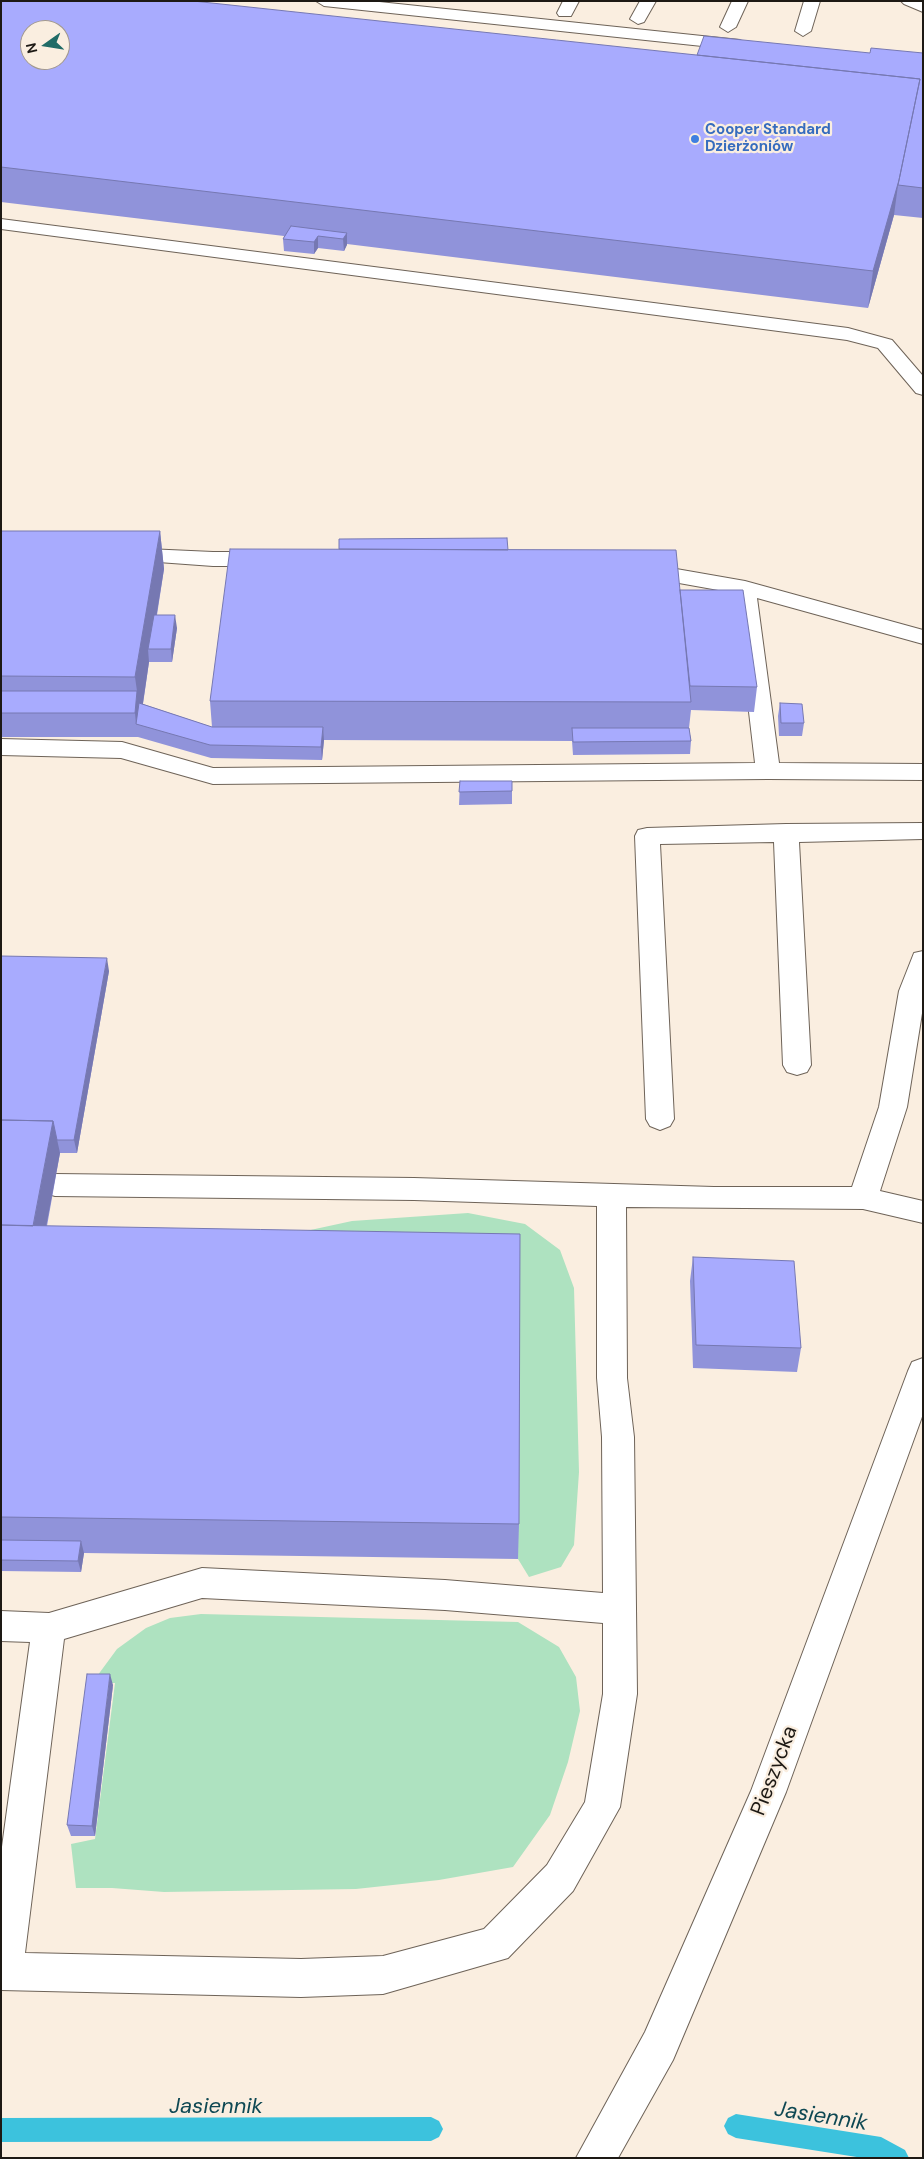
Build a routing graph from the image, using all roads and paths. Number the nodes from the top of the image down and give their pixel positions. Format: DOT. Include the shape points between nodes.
graph roads {
  1 [pos="324,1"];
  2 [pos="648,1"];
  3 [pos="740,1"];
  4 [pos="812,1"];
  5 [pos="909,1"];
  6 [pos="923,7"];
  7 [pos="638,19"];
  8 [pos="728,27"];
  9 [pos="803,31"];
  10 [pos="759,47"];
  11 [pos="1,224"];
  12 [pos="923,389"];
  13 [pos="106,554"];
  14 [pos="283,558"];
  15 [pos="617,566"];
  16 [pos="745,588"];
  17 [pos="923,637"];
  18 [pos="1,747"];
  19 [pos="768,771"];
  20 [pos="923,772"];
  21 [pos="923,831"];
  22 [pos="786,832"];
  23 [pos="923,960"];
  24 [pos="797,1065"];
  25 [pos="660,1119"];
  26 [pos="55,1185"];
  27 [pos="611,1195"];
  28 [pos="863,1198"];
  29 [pos="923,1212"];
  30 [pos="923,1371"];
  31 [pos="620,1609"];
  32 [pos="1,1626"];
  33 [pos="49,1628"];
  34 [pos="2,1971"];
  35 [pos="596,2158"];
  1 -- 10 [label="street"];
  2 -- 7 [label="street"];
  3 -- 8 [label="street"];
  4 -- 9 [label="street"];
  5 -- 6 [label="street"];
  11 -- 12 [label="street" via="848,334 885,344"];
  13 -- 14 [label="street" via="213,559"];
  15 -- 16 [label="street"];
  16 -- 17 [label="street"];
  16 -- 19 [label="street"];
  18 -- 19 [label="street" via="122,750 213,776"];
  19 -- 20 [label="street"];
  21 -- 22 [label="street"];
  22 -- 24 [label="street"];
  22 -- 25 [label="street" via="647,836"];
  23 -- 28 [label="street" via="912,991 893,1107"];
  26 -- 27 [label="street"];
  27 -- 28 [label="street"];
  27 -- 31 [label="street" via="612,1378 618,1437"];
  28 -- 29 [label="street"];
  30 -- 35 [label="street, Pieszycka" via="768,1792 658,2046"];
  31 -- 33 [label="street" via="445,1595 202,1583"];
  31 -- 34 [label="street" via="620,1694 602,1807 560,1878 495,1945 383,1975 301,1978"];
  32 -- 33 [label="street"];
  33 -- 34 [label="street"];
}
